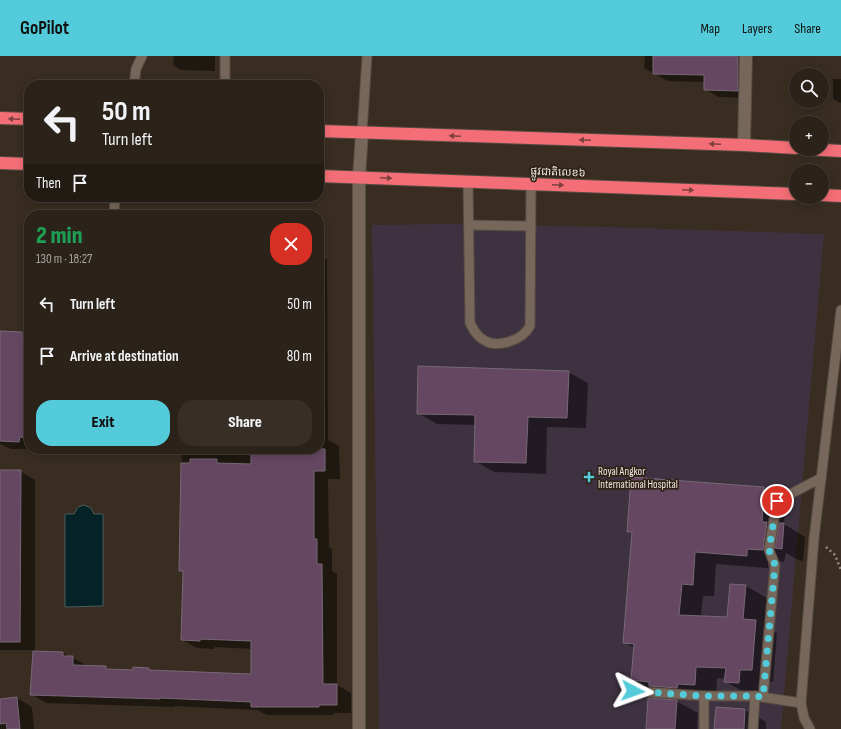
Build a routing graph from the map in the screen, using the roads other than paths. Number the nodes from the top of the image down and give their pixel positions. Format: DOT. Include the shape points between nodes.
graph roads {
  1 [pos="142,56"];
  2 [pos="225,56"];
  3 [pos="367,56"];
  4 [pos="746,56"];
  5 [pos="135,80"];
  6 [pos="225,80"];
  7 [pos="0,118"];
  8 [pos="24,119"];
  9 [pos="324,131"];
  10 [pos="362,133"];
  11 [pos="744,145"];
  12 [pos="789,148"];
  13 [pos="829,150"];
  14 [pos="841,151"];
  15 [pos="0,163"];
  16 [pos="24,164"];
  17 [pos="324,176"];
  18 [pos="359,177"];
  19 [pos="468,181"];
  20 [pos="531,184"];
  21 [pos="789,194"];
  22 [pos="829,195"];
  23 [pos="841,196"];
  24 [pos="469,225"];
  25 [pos="531,226"];
  26 [pos="841,310"];
  27 [pos="822,478"];
  28 [pos="633,691"];
  29 [pos="704,696"];
  30 [pos="759,696"];
  31 [pos="801,703"];
  32 [pos="359,729"];
  33 [pos="704,729"];
  34 [pos="753,729"];
  35 [pos="810,729"];
  1 -- 5 [label="lane"];
  2 -- 6 [label="lane"];
  3 -- 10 [label="lane"];
  4 -- 11 [label="street"];
  8 -- 7 [label="highway, one-way"];
  9 -- 10 [label="highway"];
  11 -- 10 [label="highway, one-way"];
  10 -- 18 [label="street"];
  11 -- 12 [label="highway"];
  13 -- 14 [label="highway"];
  15 -- 16 [label="highway"];
  17 -- 18 [label="highway, ផ្លូវជាតិលេខ៦"];
  18 -- 19 [label="highway, ផ្លូវជាតិលេខ៦, one-way"];
  18 -- 32 [label="street"];
  19 -- 20 [label="highway, ផ្លូវជាតិលេខ៦"];
  19 -- 24 [label="lane"];
  20 -- 21 [label="highway, ផ្លូវជាតិលេខ៦, one-way"];
  20 -- 25 [label="lane"];
  22 -- 23 [label="highway"];
  24 -- 25 [label="lane"];
  24 -- 25 [label="lane" via="470,323 482,339 501,343 519,337 527,332 530,326"];
  26 -- 27 [label="lane"];
  27 -- 30 [label="lane" via="777,501 769,550 775,565"];
  27 -- 31 [label="lane" via="814,538"];
  28 -- 29 [label="lane"];
  29 -- 30 [label="lane"];
  29 -- 33 [label="lane"];
  30 -- 31 [label="lane"];
  30 -- 34 [label="lane"];
  31 -- 35 [label="lane" via="804,718"];
}
